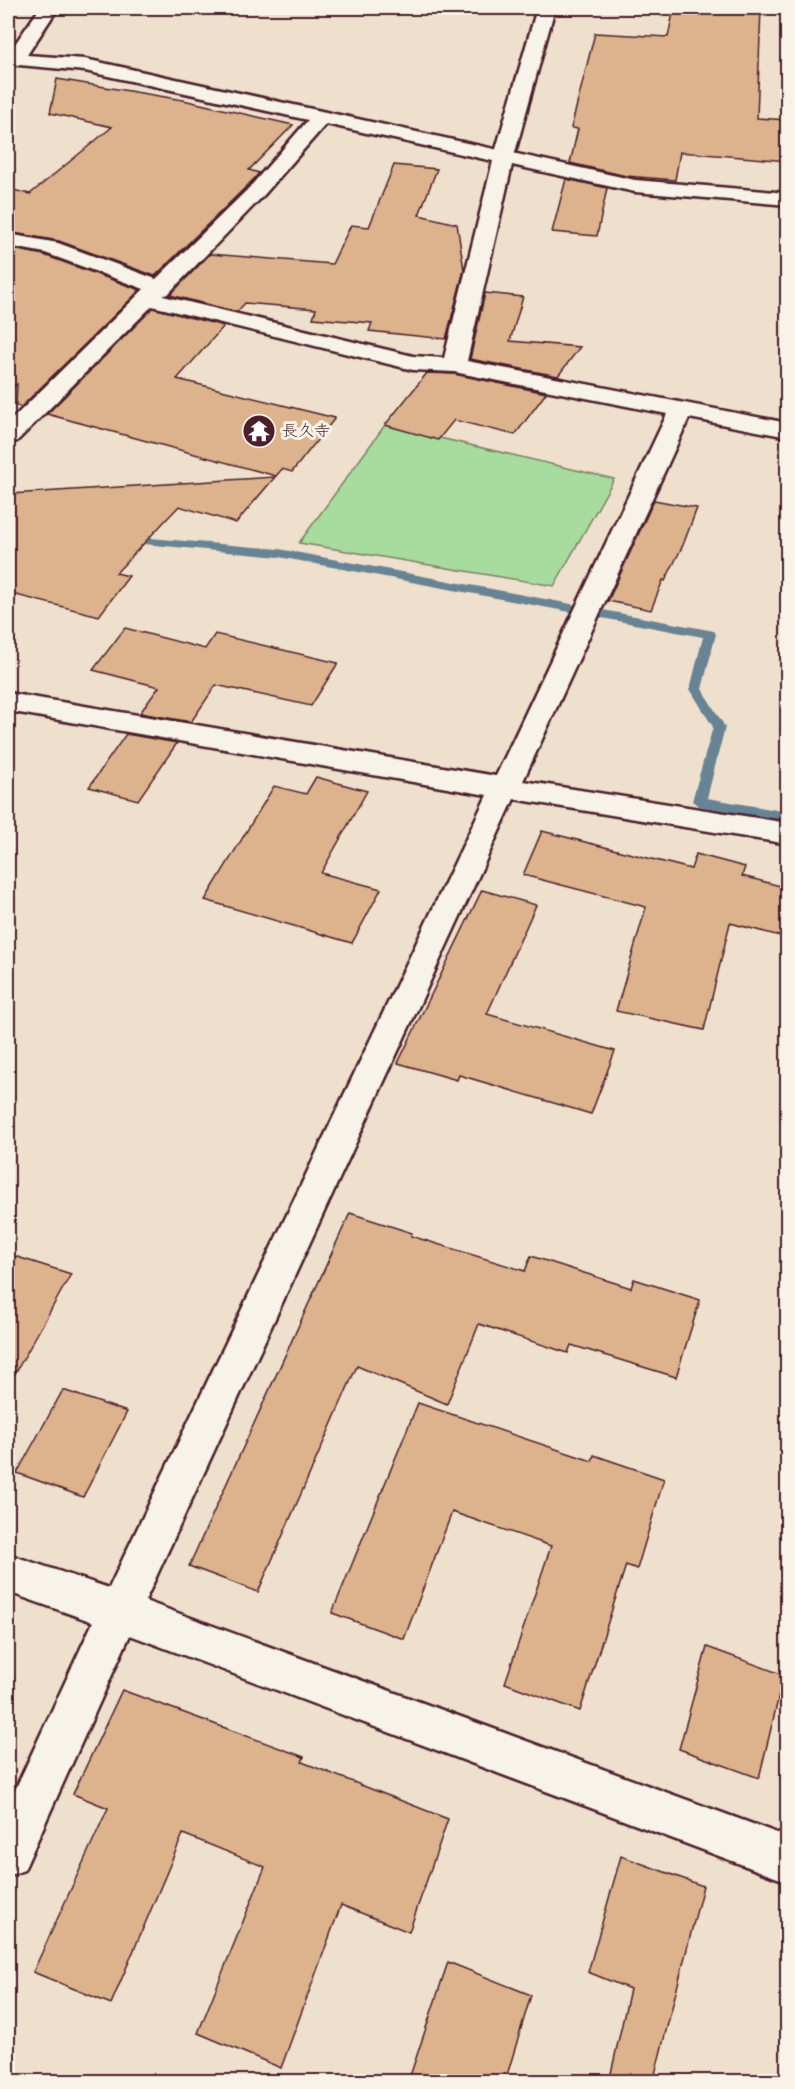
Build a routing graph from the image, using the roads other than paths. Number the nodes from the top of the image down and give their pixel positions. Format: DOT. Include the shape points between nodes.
graph roads {
  1 [pos="49,8"];
  2 [pos="546,8"];
  3 [pos="11,59"];
  4 [pos="320,118"];
  5 [pos="504,156"];
  6 [pos="788,199"];
  7 [pos="8,240"];
  8 [pos="155,293"];
  9 [pos="454,365"];
  10 [pos="681,410"];
  11 [pos="788,430"];
  12 [pos="8,436"];
  13 [pos="8,702"];
  14 [pos="506,788"];
  15 [pos="788,834"];
  16 [pos="8,1573"];
  17 [pos="119,1611"];
  18 [pos="8,1854"];
  19 [pos="788,1860"];
  1 -- 3 [label="street"];
  2 -- 5 [label="street"];
  3 -- 4 [label="street" via="85,65"];
  4 -- 5 [label="street"];
  4 -- 8 [label="street" via="256,192"];
  5 -- 6 [label="street" via="635,186"];
  5 -- 9 [label="street"];
  7 -- 8 [label="street" via="50,248"];
  8 -- 9 [label="street" via="413,363"];
  8 -- 12 [label="street"];
  9 -- 10 [label="street"];
  10 -- 11 [label="street"];
  10 -- 14 [label="street"];
  13 -- 14 [label="street"];
  14 -- 15 [label="street"];
  14 -- 17 [label="street"];
  16 -- 17 [label="street"];
  17 -- 18 [label="street"];
  17 -- 19 [label="street"];
}
